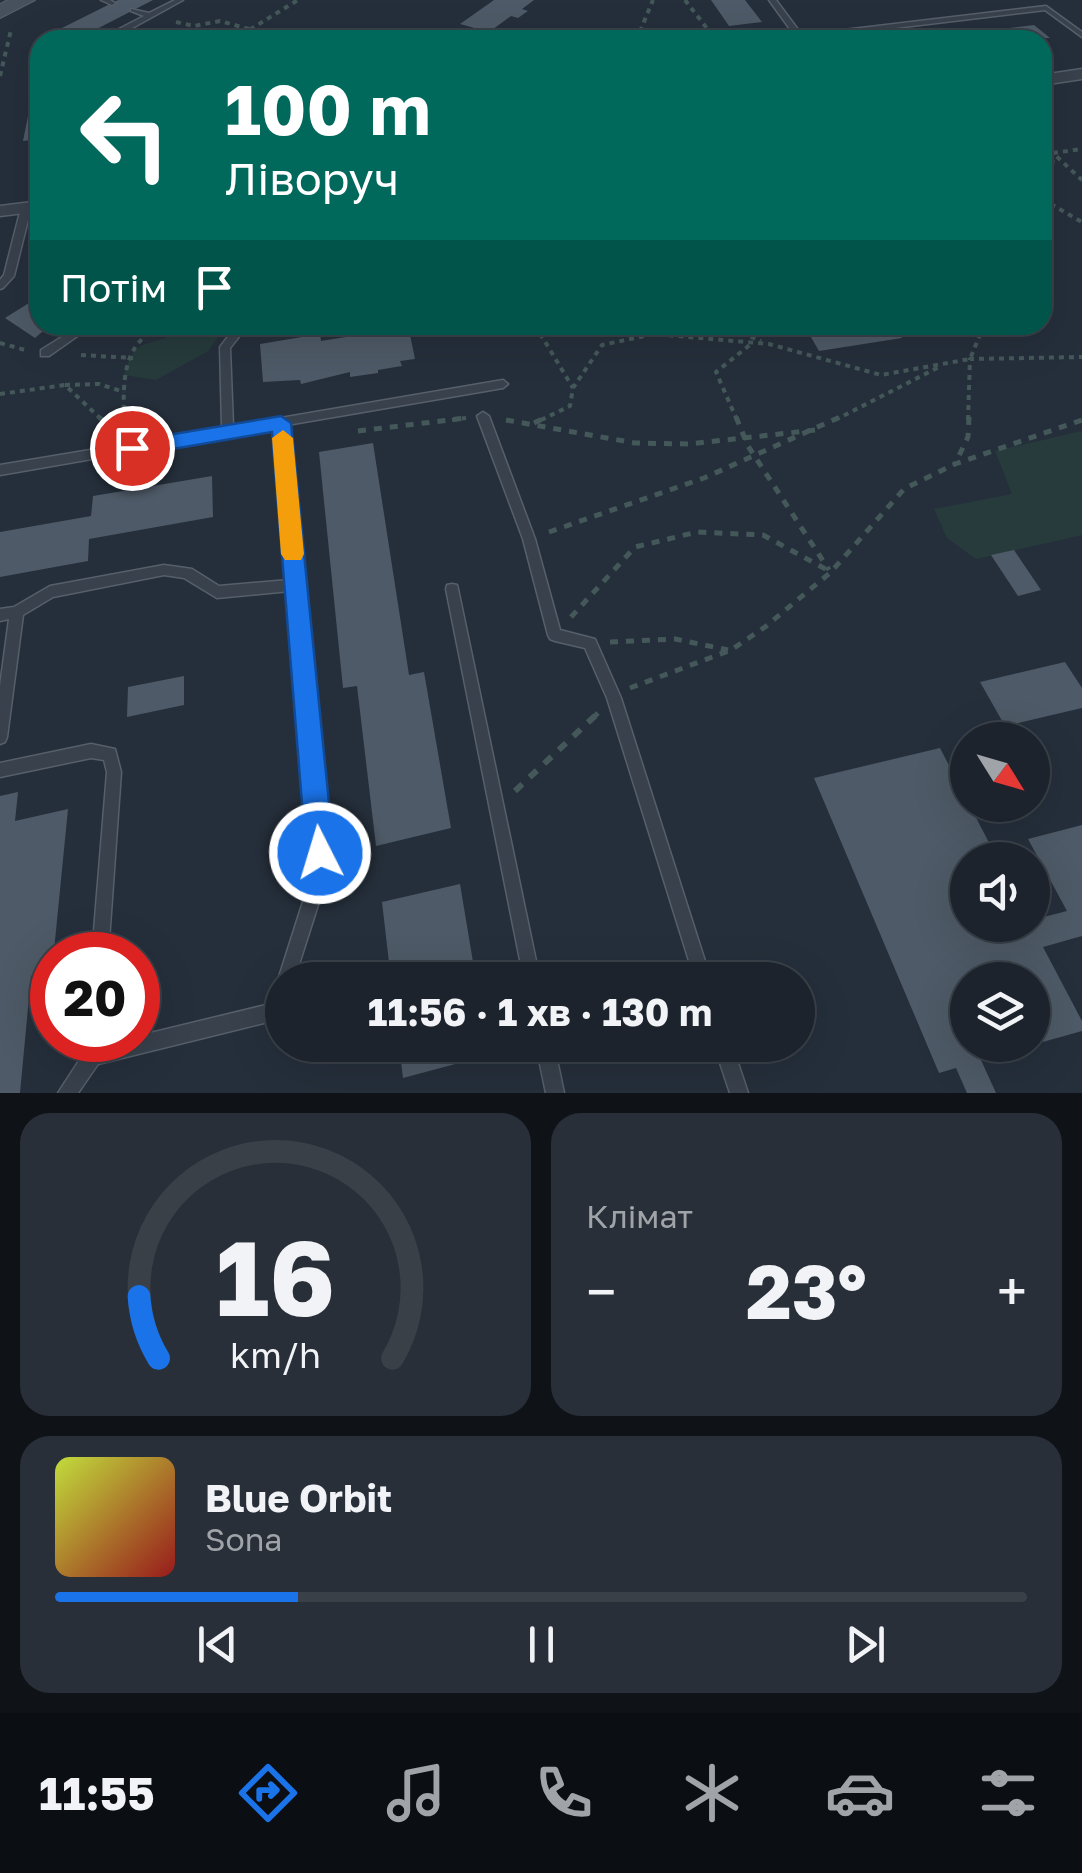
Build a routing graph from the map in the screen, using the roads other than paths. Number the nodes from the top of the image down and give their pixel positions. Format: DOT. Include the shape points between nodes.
graph roads {
  1 [pos="180,0"];
  2 [pos="772,0"];
  3 [pos="133,10"];
  4 [pos="150,16"];
  5 [pos="124,30"];
  6 [pos="795,30"];
  7 [pos="859,30"];
  8 [pos="1082,36"];
  9 [pos="1082,74"];
  10 [pos="1052,78"];
  11 [pos="30,207"];
  12 [pos="0,211"];
  13 [pos="30,216"];
  14 [pos="0,286"];
  15 [pos="73,335"];
  16 [pos="235,335"];
  17 [pos="45,353"];
  18 [pos="503,384"];
  19 [pos="483,416"];
  20 [pos="281,423"];
  21 [pos="228,432"];
  22 [pos="0,470"];
  23 [pos="296,584"];
  24 [pos="452,590"];
  25 [pos="18,612"];
  26 [pos="0,616"];
  27 [pos="0,737"];
  28 [pos="0,770"];
  29 [pos="102,932"];
  30 [pos="292,962"];
  31 [pos="528,962"];
  32 [pos="697,962"];
  33 [pos="265,1013"];
  34 [pos="160,1034"];
  35 [pos="85,1062"];
  36 [pos="549,1062"];
  37 [pos="729,1062"];
  38 [pos="67,1093"];
  39 [pos="555,1093"];
  40 [pos="738,1093"];
  1 -- 4 [label="lane"];
  2 -- 6 [label="lane"];
  3 -- 4 [label="lane"];
  4 -- 5 [label="lane"];
  7 -- 8 [label="lane" via="1046,8"];
  9 -- 10 [label="street"];
  11 -- 12 [label="street"];
  13 -- 14 [label="lane"];
  15 -- 17 [label="lane"];
  16 -- 21 [label="lane" via="225,347"];
  18 -- 20 [label="lane"];
  19 -- 32 [label="lane" via="529,539 555,634 590,643 614,698"];
  20 -- 21 [label="lane"];
  20 -- 23 [label="lane"];
  21 -- 22 [label="lane"];
  23 -- 25 [label="lane" via="217,592 186,573 164,570 50,592"];
  23 -- 30 [label="lane" via="320,853"];
  24 -- 31 [label="lane"];
  25 -- 26 [label="lane"];
  25 -- 27 [label="lane"];
  28 -- 29 [label="lane" via="90,751 110,754"];
  33 -- 34 [label="lane"];
  35 -- 38 [label="lane"];
  36 -- 39 [label="lane"];
  37 -- 40 [label="lane"];
}
